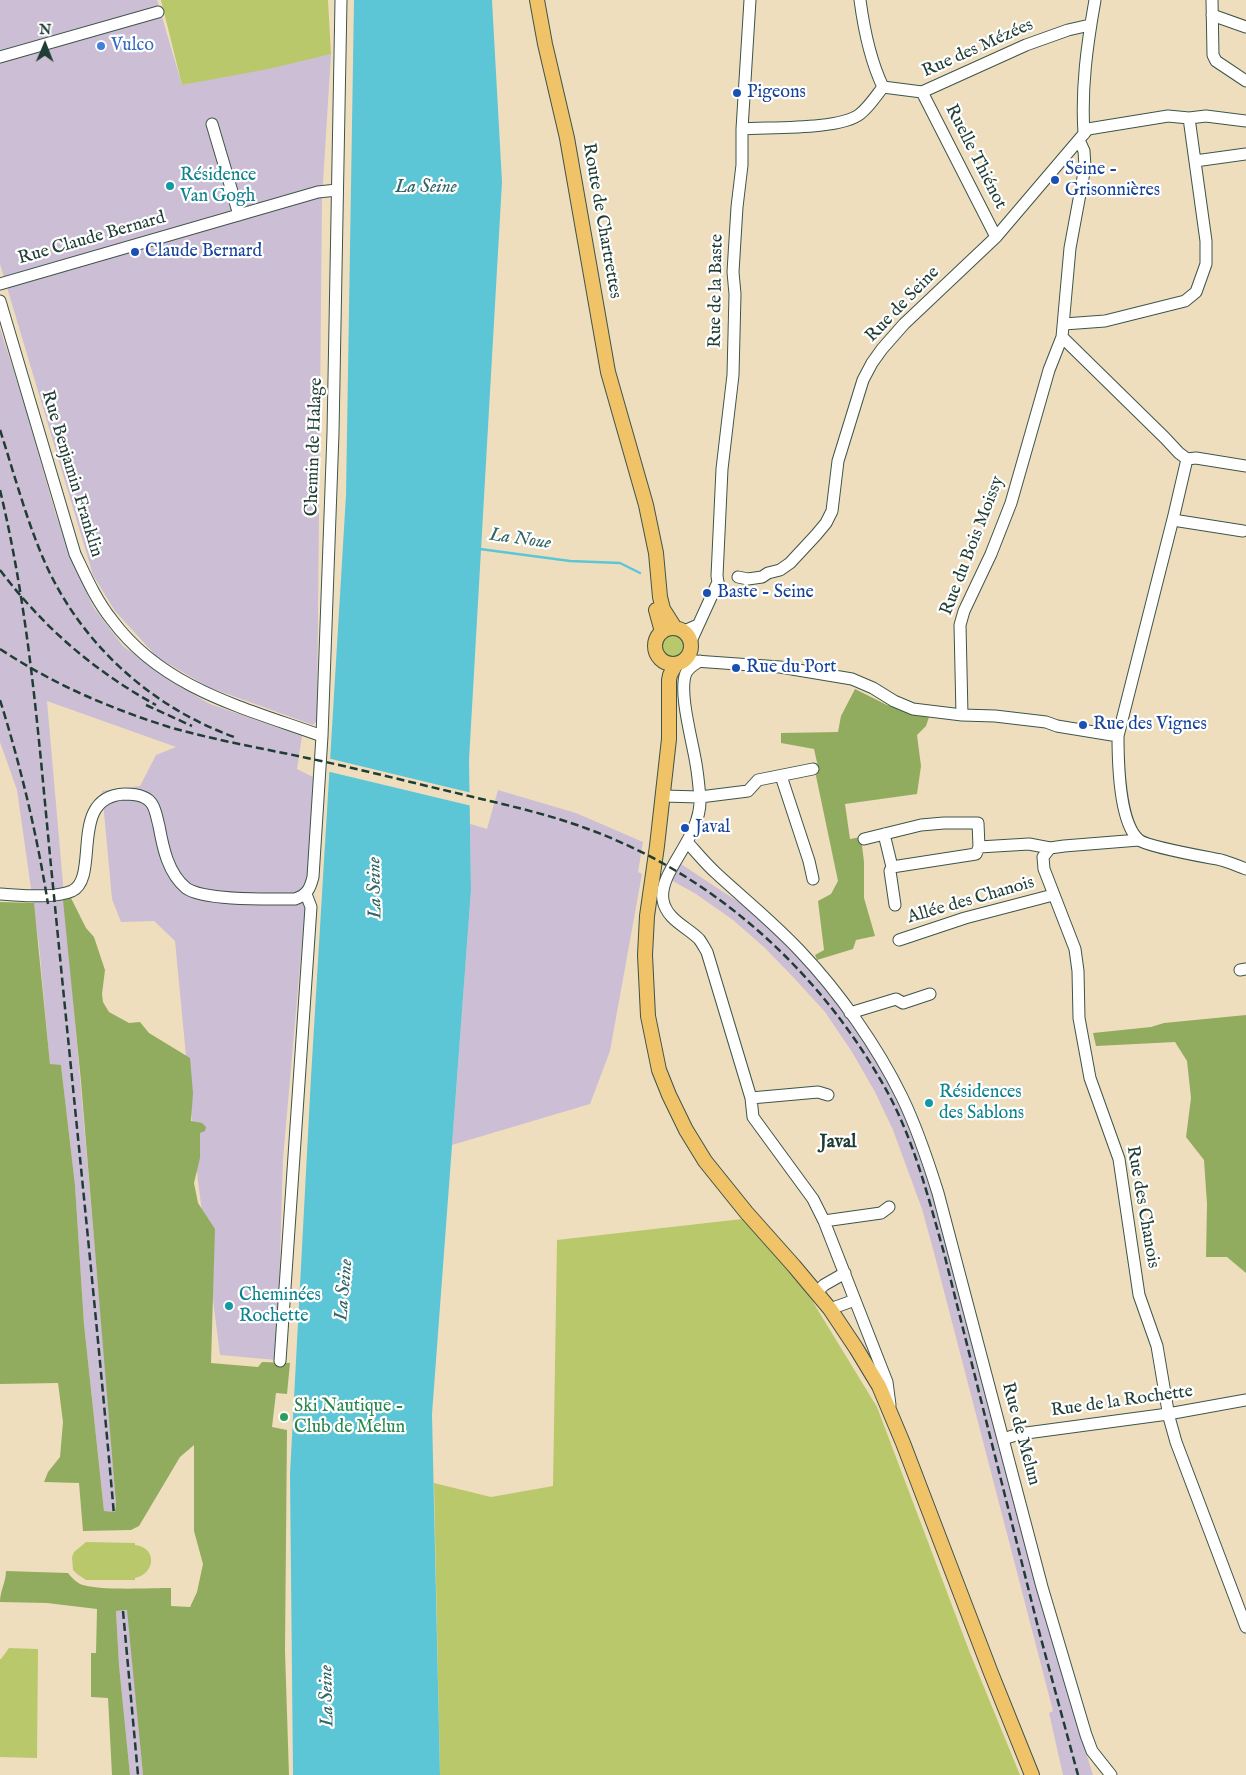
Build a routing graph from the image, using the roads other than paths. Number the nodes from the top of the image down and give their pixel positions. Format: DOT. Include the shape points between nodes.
graph roads {
  1 [pos="341,0"];
  2 [pos="537,0"];
  3 [pos="750,0"];
  4 [pos="860,0"];
  5 [pos="1095,0"];
  6 [pos="1212,0"];
  7 [pos="158,12"];
  8 [pos="1212,15"];
  9 [pos="1090,25"];
  10 [pos="1246,27"];
  11 [pos="0,57"];
  12 [pos="1246,81"];
  13 [pos="883,87"];
  14 [pos="922,92"];
  15 [pos="1189,118"];
  16 [pos="1246,121"];
  17 [pos="212,124"];
  18 [pos="742,128"];
  19 [pos="1082,137"];
  20 [pos="1246,154"];
  21 [pos="1196,161"];
  22 [pos="337,190"];
  23 [pos="239,215"];
  24 [pos="996,238"];
  25 [pos="0,284"];
  26 [pos="0,301"];
  27 [pos="1064,324"];
  28 [pos="1062,337"];
  29 [pos="1187,459"];
  30 [pos="1246,466"];
  31 [pos="1173,520"];
  32 [pos="1243,531"];
  33 [pos="718,582"];
  34 [pos="687,644"];
  35 [pos="661,660"];
  36 [pos="679,663"];
  37 [pos="962,715"];
  38 [pos="322,736"];
  39 [pos="1118,736"];
  40 [pos="667,759"];
  41 [pos="813,769"];
  42 [pos="781,776"];
  43 [pos="663,796"];
  44 [pos="695,797"];
  45 [pos="884,834"];
  46 [pos="864,839"];
  47 [pos="1139,840"];
  48 [pos="688,843"];
  49 [pos="979,847"];
  50 [pos="1050,848"];
  51 [pos="892,866"];
  52 [pos="1246,869"];
  53 [pos="813,879"];
  54 [pos="0,894"];
  55 [pos="306,894"];
  56 [pos="1053,895"];
  57 [pos="895,905"];
  58 [pos="899,940"];
  59 [pos="930,994"];
  60 [pos="850,1013"];
  61 [pos="828,1095"];
  62 [pos="751,1098"];
  63 [pos="889,1207"];
  64 [pos="824,1221"];
  65 [pos="845,1273"];
  66 [pos="817,1292"];
  67 [pos="855,1300"];
  68 [pos="830,1309"];
  69 [pos="280,1360"];
  70 [pos="1246,1400"];
  71 [pos="891,1414"];
  72 [pos="1168,1414"];
  73 [pos="1003,1439"];
  74 [pos="1246,1627"];
  75 [pos="1032,1775"];
  76 [pos="1111,1775"];
  1 -- 22 [label="street, Chemin de Halage"];
  2 -- 34 [label="main road, Route de Chartrettes" via="567,138 608,372 629,447 649,558 651,592"];
  3 -- 18 [label="street, Rue de la Baste"];
  4 -- 13 [label="street" via="865,34"];
  5 -- 9 [label="street, Rue du Bois Moissy"];
  6 -- 8 [label="street"];
  7 -- 11 [label="street"];
  8 -- 10 [label="street"];
  8 -- 12 [label="street" via="1216,61"];
  9 -- 14 [label="street, Rue des Mézées" via="1026,45"];
  9 -- 19 [label="street, Rue du Bois Moissy"];
  13 -- 14 [label="street, Rue des Mézées"];
  13 -- 18 [label="street" via="860,114 849,120 827,125"];
  14 -- 24 [label="street, Ruelle Thiénot"];
  15 -- 16 [label="street" via="1206,116"];
  15 -- 19 [label="street" via="1168,116 1099,126 1088,129"];
  15 -- 21 [label="street"];
  17 -- 23 [label="street"];
  18 -- 33 [label="street, Rue de la Baste" via="733,272 733,375 722,469"];
  19 -- 24 [label="street, Rue de Seine"];
  19 -- 27 [label="street, Rue du Bois Moissy" via="1085,167 1070,248"];
  20 -- 21 [label="street"];
  21 -- 27 [label="street" via="1206,264 1196,292 1185,301 1105,321"];
  22 -- 23 [label="street, Rue Claude Bernard" via="318,192"];
  22 -- 38 [label="street, Chemin de Halage" via="334,424"];
  23 -- 25 [label="street, Rue Claude Bernard"];
  24 -- 33 [label="street, Rue de Seine" via="904,324 872,363 863,380 838,461 831,514 816,536 780,570 762,577 726,578"];
  26 -- 38 [label="street, Rue Benjamin Franklin" via="75,554 112,620 141,652 184,683"];
  27 -- 28 [label="street, Rue du Bois Moissy"];
  28 -- 29 [label="street"];
  28 -- 37 [label="street, Rue du Bois Moissy" via="1046,378 1011,503 960,625"];
  29 -- 30 [label="street"];
  29 -- 31 [label="street"];
  31 -- 32 [label="street"];
  31 -- 39 [label="street"];
  33 -- 34 [label="street"];
  34 -- 35 [label="main road" via="658,636 655,646"];
  34 -- 36 [label="main road" via="686,660"];
  34 -- 37 [label="street" via="780,667 852,679 913,709"];
  34 -- 44 [label="street" via="688,670 684,682 696,765"];
  35 -- 36 [label="main road"];
  35 -- 40 [label="main road" via="662,724"];
  36 -- 40 [label="main road" via="669,680"];
  37 -- 39 [label="street" via="1046,722"];
  38 -- 55 [label="street, Chemin de Halage" via="313,876"];
  39 -- 47 [label="street" via="1124,807"];
  40 -- 43 [label="main road"];
  41 -- 42 [label="street"];
  42 -- 44 [label="street" via="758,780 748,791"];
  42 -- 53 [label="street"];
  43 -- 44 [label="street"];
  43 -- 66 [label="main road" via="646,934 645,979 648,1016 659,1070 705,1161"];
  44 -- 48 [label="street" via="699,815"];
  45 -- 46 [label="street"];
  45 -- 49 [label="street" via="921,825 978,823"];
  45 -- 51 [label="street"];
  47 -- 50 [label="street"];
  47 -- 52 [label="street"];
  48 -- 60 [label="street, Rue de Melun" via="801,952"];
  48 -- 62 [label="street" via="666,881 663,901 674,919 700,941 707,952"];
  49 -- 50 [label="street" via="1029,844"];
  49 -- 51 [label="street" via="976,854"];
  50 -- 56 [label="street, Rue des Chanois" via="1043,857"];
  51 -- 57 [label="street"];
  54 -- 55 [label="street" via="56,894 77,888 82,878 96,808 110,797 126,794 141,796 153,805 170,865 186,888 220,896 295,899"];
  55 -- 69 [label="street" via="311,906"];
  56 -- 58 [label="street, Allée des Chanois" via="974,915"];
  56 -- 72 [label="street, Rue des Chanois" via="1075,949 1079,1018 1090,1078 1119,1159 1140,1294 1157,1346"];
  59 -- 60 [label="street" via="903,1003 896,999"];
  60 -- 73 [label="street, Rue de Melun" via="902,1097 928,1163"];
  61 -- 62 [label="street" via="818,1092"];
  62 -- 64 [label="street" via="753,1118 813,1199"];
  63 -- 64 [label="street" via="881,1213"];
  64 -- 65 [label="street"];
  65 -- 66 [label="street"];
  65 -- 67 [label="street"];
  66 -- 68 [label="main road"];
  67 -- 68 [label="street"];
  67 -- 71 [label="street" via="887,1382"];
  68 -- 71 [label="main road" via="879,1386"];
  70 -- 72 [label="street, Rue de la Rochette"];
  71 -- 75 [label="main road"];
  72 -- 73 [label="street, Rue de la Rochette" via="1019,1434"];
  72 -- 74 [label="street, Rue des Chanois"];
  73 -- 76 [label="street, Rue de Melun" via="1086,1736 1092,1751"];
}
